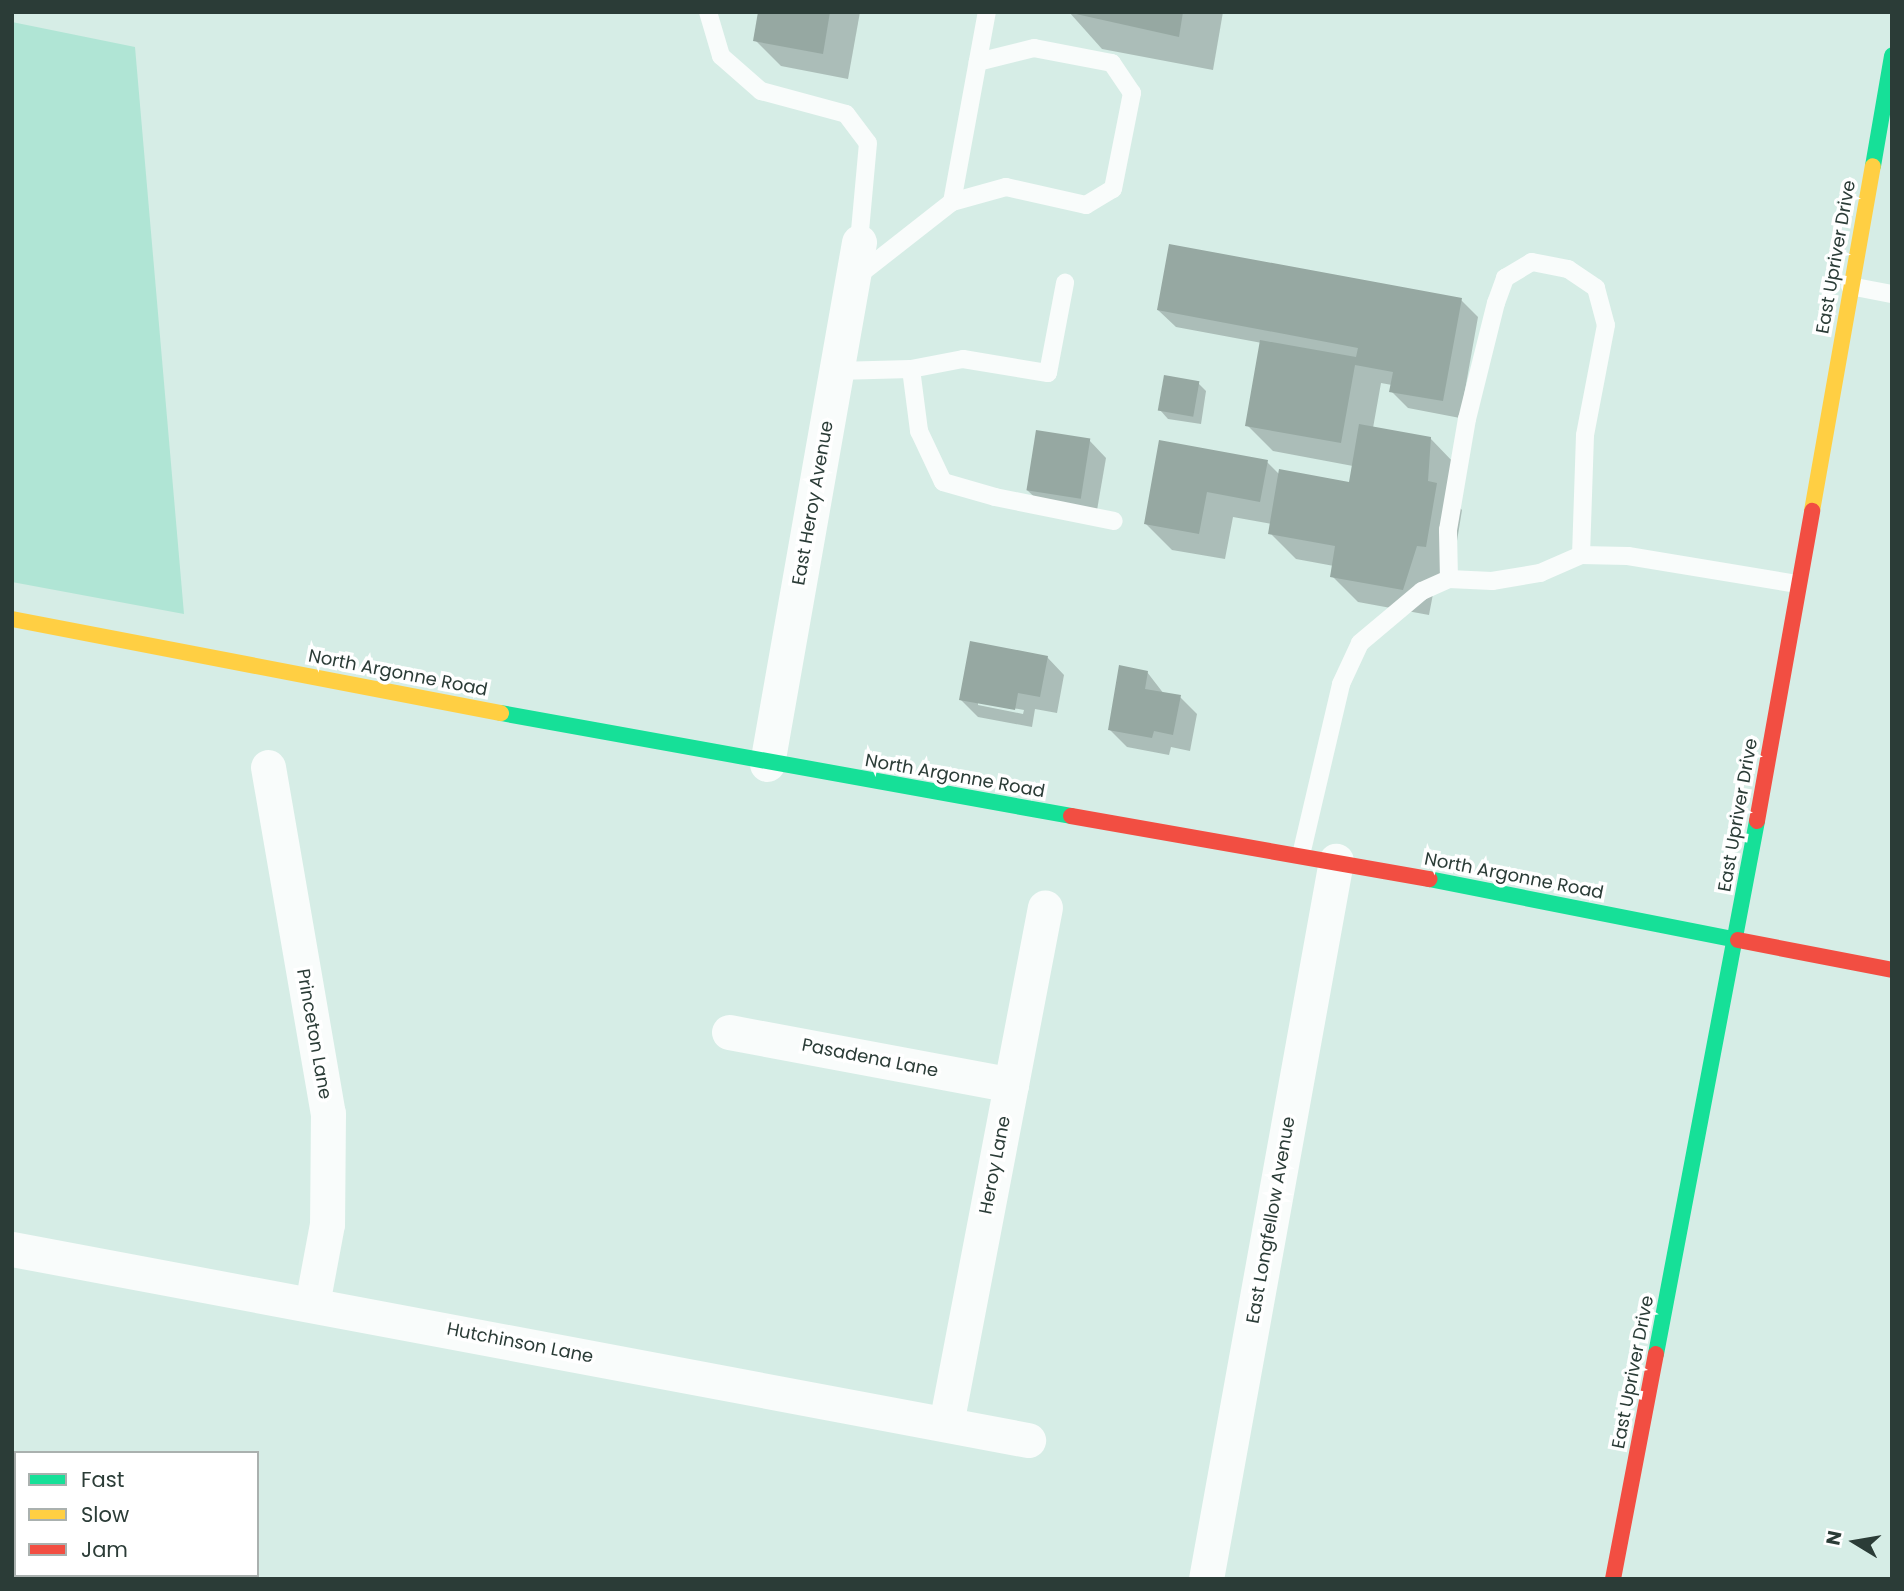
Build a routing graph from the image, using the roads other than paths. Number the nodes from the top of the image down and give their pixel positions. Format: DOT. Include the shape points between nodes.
graph roads {
  1 [pos="708,12"];
  2 [pos="988,12"];
  3 [pos="1892,57"];
  4 [pos="978,62"];
  5 [pos="952,202"];
  6 [pos="859,242"];
  7 [pos="852,280"];
  8 [pos="1065,283"];
  9 [pos="1850,286"];
  10 [pos="1892,294"];
  11 [pos="911,369"];
  12 [pos="836,371"];
  13 [pos="1114,521"];
  14 [pos="1581,555"];
  15 [pos="1450,579"];
  16 [pos="1798,584"];
  17 [pos="12,620"];
  18 [pos="767,764"];
  19 [pos="268,766"];
  20 [pos="1301,855"];
  21 [pos="1336,861"];
  22 [pos="1045,907"];
  23 [pos="1736,940"];
  24 [pos="1892,970"];
  25 [pos="729,1032"];
  26 [pos="1011,1085"];
  27 [pos="12,1249"];
  28 [pos="312,1304"];
  29 [pos="946,1424"];
  30 [pos="1028,1440"];
  31 [pos="1206,1579"];
  32 [pos="1612,1579"];
  1 -- 6 [label="lane" via="721,56 761,91 846,114 868,143"];
  2 -- 4 [label="lane"];
  3 -- 9 [label="main road, East Upriver Drive"];
  4 -- 5 [label="lane"];
  4 -- 5 [label="lane" via="1034,48 1112,64 1132,93 1113,189 1086,205 1006,187"];
  5 -- 7 [label="lane"];
  6 -- 7 [label="street, East Heroy Avenue"];
  7 -- 12 [label="street, East Heroy Avenue"];
  8 -- 11 [label="lane" via="1048,373 963,359"];
  9 -- 10 [label="lane"];
  9 -- 16 [label="main road, East Upriver Drive"];
  11 -- 12 [label="lane"];
  11 -- 13 [label="lane" via="919,431 943,482"];
  12 -- 18 [label="street, East Heroy Avenue"];
  14 -- 15 [label="lane" via="1539,573 1492,581"];
  14 -- 15 [label="lane" via="1585,435 1606,325 1596,288 1568,269 1532,262 1505,278 1466,418 1448,530"];
  14 -- 16 [label="lane" via="1628,556"];
  15 -- 20 [label="lane" via="1422,591 1360,643 1341,684"];
  16 -- 23 [label="main road, East Upriver Drive"];
  17 -- 18 [label="main road, North Argonne Road"];
  18 -- 20 [label="main road, North Argonne Road"];
  19 -- 28 [label="street, Princeton Lane" via="328,1114 327,1224"];
  20 -- 21 [label="main road, North Argonne Road"];
  21 -- 23 [label="main road, North Argonne Road"];
  21 -- 31 [label="street, East Longfellow Avenue"];
  22 -- 26 [label="street, Heroy Lane"];
  23 -- 24 [label="main road, North Argonne Road"];
  23 -- 32 [label="main road, East Upriver Drive"];
  25 -- 26 [label="street, Pasadena Lane"];
  26 -- 29 [label="street, Heroy Lane"];
  27 -- 28 [label="street, Hutchinson Lane"];
  28 -- 29 [label="street, Hutchinson Lane"];
  29 -- 30 [label="street, Hutchinson Lane"];
}
